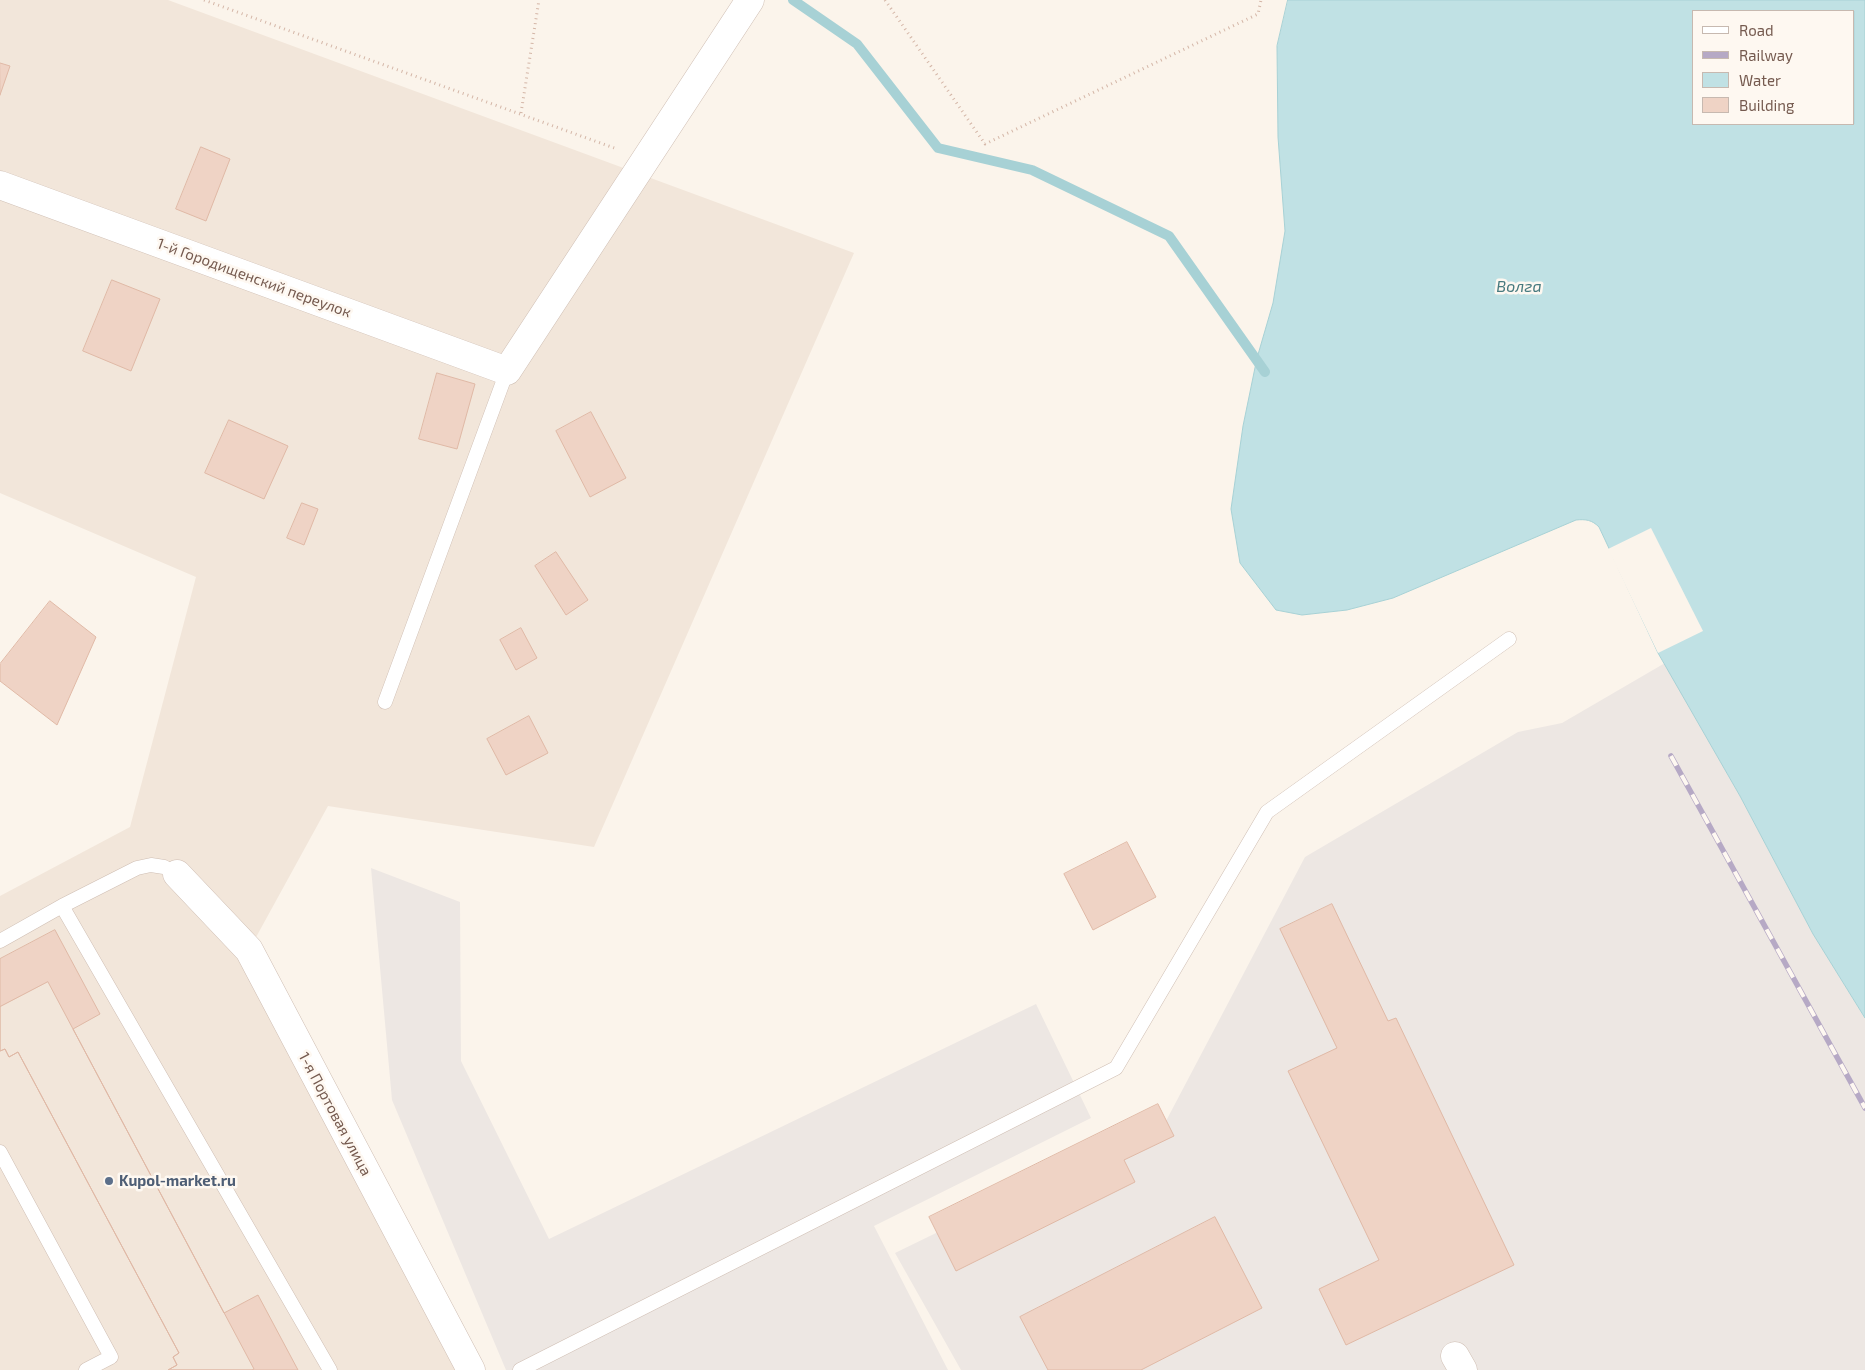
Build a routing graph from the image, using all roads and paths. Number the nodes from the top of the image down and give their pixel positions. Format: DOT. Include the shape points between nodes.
graph roads {
  1 [pos="204,0"];
  2 [pos="539,0"];
  3 [pos="750,0"];
  4 [pos="884,0"];
  5 [pos="1261,0"];
  6 [pos="522,113"];
  7 [pos="646,159"];
  8 [pos="0,185"];
  9 [pos="507,371"];
  10 [pos="1509,639"];
  11 [pos="385,702"];
  12 [pos="177,874"];
  13 [pos="62,906"];
  14 [pos="0,941"];
  15 [pos="0,1152"];
  16 [pos="86,1370"];
  17 [pos="330,1370"];
  18 [pos="471,1370"];
  19 [pos="520,1370"];
  1 -- 6 [label="path"];
  2 -- 6 [label="path"];
  3 -- 7 [label="street"];
  4 -- 5 [label="path" via="985,144 1258,14"];
  6 -- 7 [label="path"];
  7 -- 9 [label="street"];
  8 -- 9 [label="street, 1-й Городищенский переулок"];
  9 -- 11 [label="lane"];
  10 -- 19 [label="lane" via="1267,812 1116,1068"];
  12 -- 13 [label="lane" via="151,865 136,868"];
  12 -- 18 [label="street, 1-я Портовая улица" via="249,950"];
  13 -- 14 [label="lane"];
  13 -- 17 [label="lane"];
  15 -- 16 [label="lane" via="111,1357"];
}
